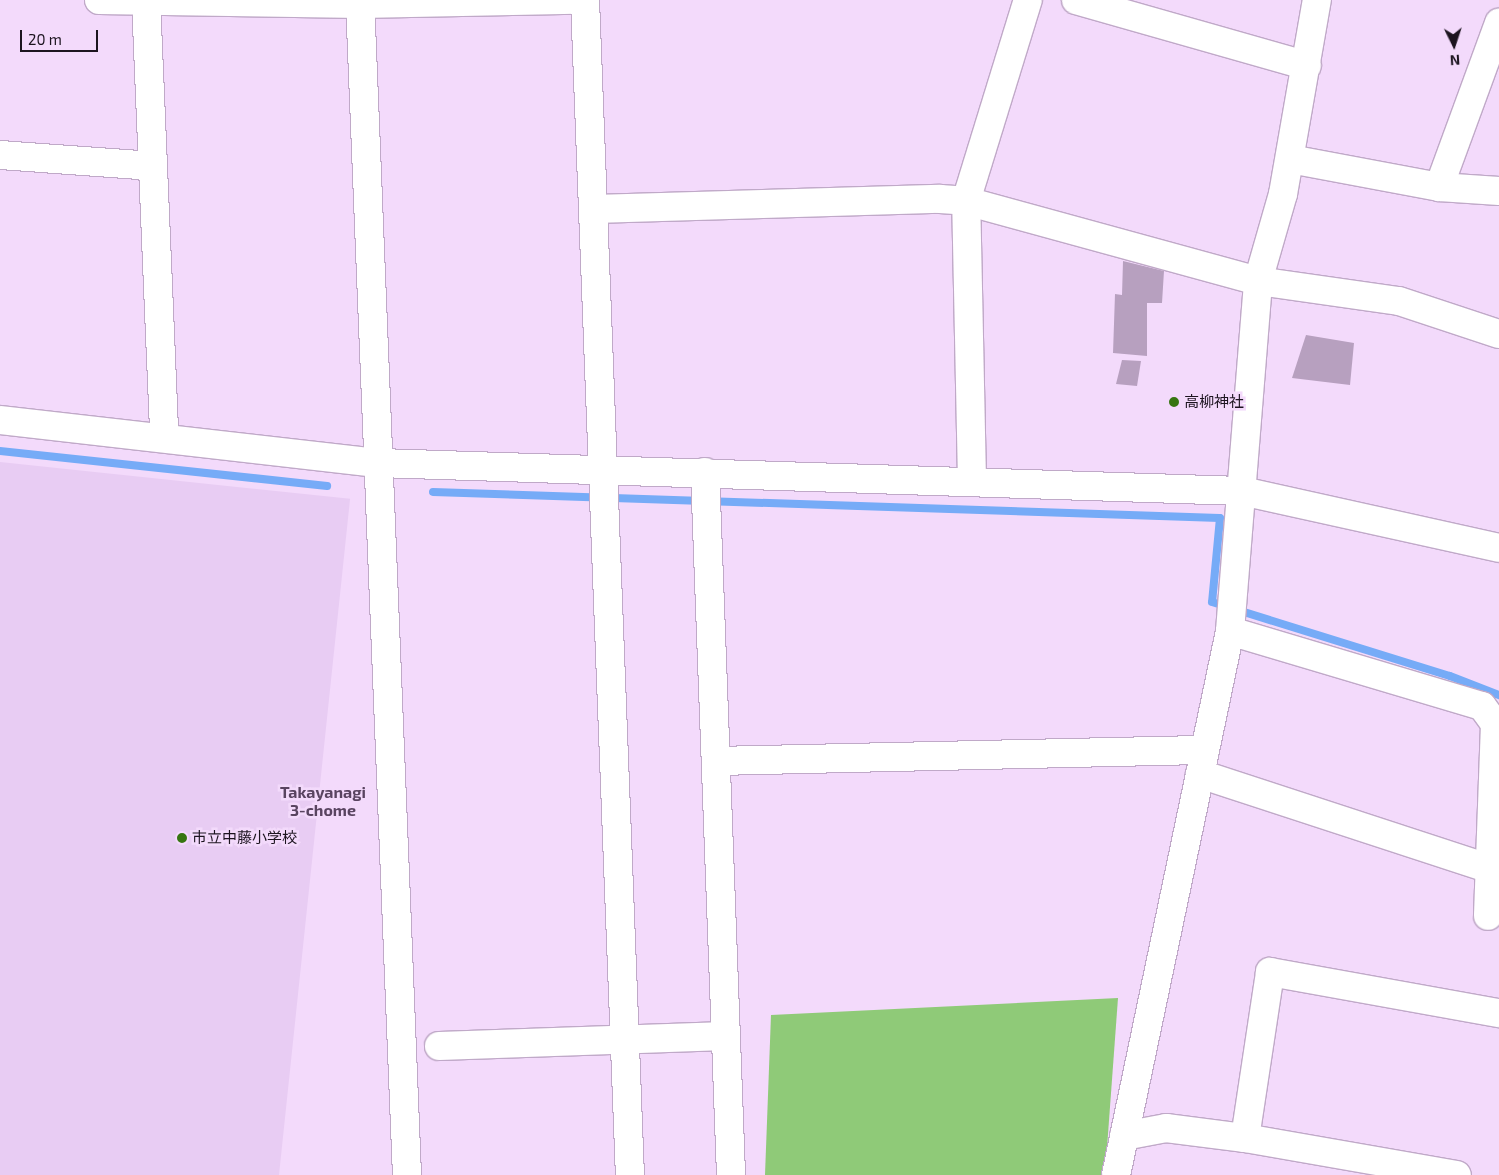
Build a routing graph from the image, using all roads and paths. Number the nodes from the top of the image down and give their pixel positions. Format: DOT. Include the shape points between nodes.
graph roads {
  1 [pos="99,0"];
  2 [pos="576,0"];
  3 [pos="585,0"];
  4 [pos="1028,0"];
  5 [pos="1076,0"];
  6 [pos="1317,0"];
  7 [pos="146,1"];
  8 [pos="360,2"];
  9 [pos="1499,23"];
  10 [pos="1307,66"];
  11 [pos="0,155"];
  12 [pos="1290,158"];
  13 [pos="153,166"];
  14 [pos="1439,186"];
  15 [pos="1499,191"];
  16 [pos="966,202"];
  17 [pos="594,209"];
  18 [pos="1258,281"];
  19 [pos="1499,334"];
  20 [pos="0,420"];
  21 [pos="164,438"];
  22 [pos="379,463"];
  23 [pos="604,470"];
  24 [pos="705,472"];
  25 [pos="972,480"];
  26 [pos="1242,491"];
  27 [pos="1499,548"];
  28 [pos="1230,631"];
  29 [pos="716,761"];
  30 [pos="1202,762"];
  31 [pos="1490,869"];
  32 [pos="1488,916"];
  33 [pos="1499,1013"];
  34 [pos="726,1036"];
  35 [pos="625,1039"];
  36 [pos="439,1046"];
  37 [pos="1124,1136"];
  38 [pos="1245,1138"];
  39 [pos="407,1175"];
  40 [pos="630,1175"];
  41 [pos="732,1175"];
  42 [pos="1116,1175"];
  43 [pos="1457,1175"];
  1 -- 7 [label="street"];
  2 -- 8 [label="street"];
  3 -- 17 [label="street"];
  4 -- 16 [label="street"];
  5 -- 10 [label="street"];
  6 -- 10 [label="street"];
  7 -- 8 [label="street"];
  7 -- 13 [label="street"];
  8 -- 22 [label="street"];
  9 -- 14 [label="street"];
  10 -- 12 [label="street"];
  11 -- 13 [label="street"];
  12 -- 14 [label="street"];
  12 -- 18 [label="street"];
  13 -- 21 [label="street"];
  14 -- 15 [label="street"];
  16 -- 17 [label="street" via="940,198"];
  16 -- 18 [label="street"];
  16 -- 25 [label="street"];
  17 -- 23 [label="street"];
  18 -- 19 [label="street" via="1399,301"];
  18 -- 26 [label="street"];
  20 -- 21 [label="street"];
  21 -- 22 [label="street"];
  22 -- 23 [label="street"];
  22 -- 39 [label="street"];
  23 -- 24 [label="street"];
  23 -- 35 [label="street"];
  24 -- 25 [label="street"];
  24 -- 29 [label="street"];
  25 -- 26 [label="street"];
  26 -- 27 [label="street"];
  26 -- 28 [label="street"];
  28 -- 30 [label="street"];
  28 -- 31 [label="street" via="1482,706 1495,724"];
  29 -- 30 [label="street"];
  29 -- 34 [label="street"];
  30 -- 31 [label="street"];
  30 -- 37 [label="street"];
  31 -- 32 [label="street"];
  33 -- 38 [label="street" via="1270,972"];
  34 -- 35 [label="street"];
  34 -- 41 [label="street"];
  35 -- 36 [label="street"];
  35 -- 40 [label="street"];
  37 -- 38 [label="street" via="1166,1128"];
  37 -- 42 [label="street"];
  38 -- 43 [label="street"];
}
